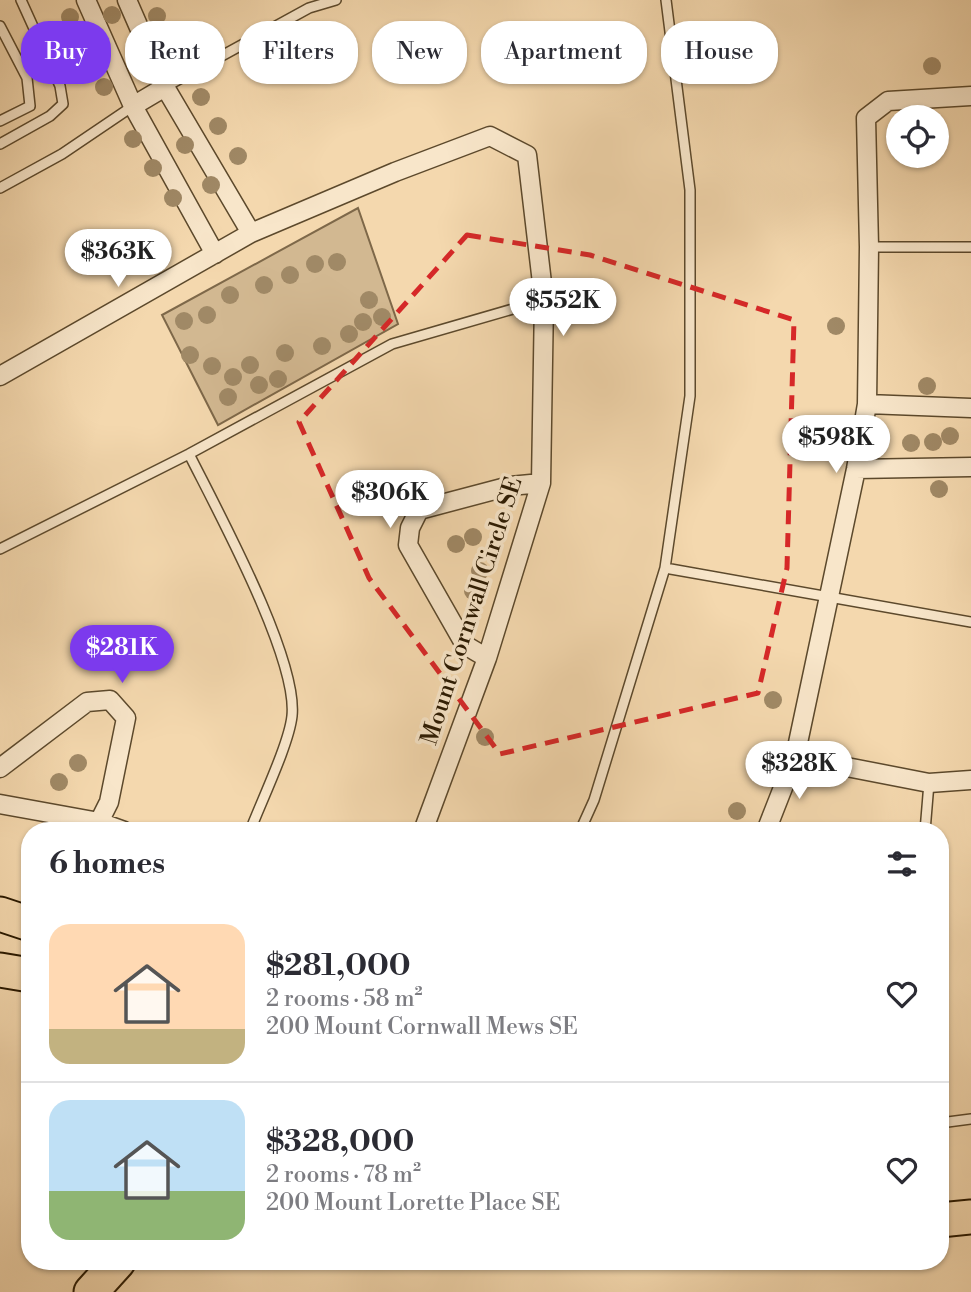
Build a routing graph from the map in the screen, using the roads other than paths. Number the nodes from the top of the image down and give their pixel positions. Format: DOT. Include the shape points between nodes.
graph roads {
  1 [pos="21,0"];
  2 [pos="86,0"];
  3 [pos="127,0"];
  4 [pos="336,0"];
  5 [pos="666,0"];
  6 [pos="0,26"];
  7 [pos="165,87"];
  8 [pos="971,96"];
  9 [pos="132,106"];
  10 [pos="0,121"];
  11 [pos="0,144"];
  12 [pos="0,188"];
  13 [pos="251,233"];
  14 [pos="869,247"];
  15 [pos="971,247"];
  16 [pos="215,254"];
  17 [pos="544,300"];
  18 [pos="0,376"];
  19 [pos="867,404"];
  20 [pos="971,408"];
  21 [pos="189,454"];
  22 [pos="971,467"];
  23 [pos="856,469"];
  24 [pos="541,483"];
  25 [pos="0,549"];
  26 [pos="665,568"];
  27 [pos="829,594"];
  28 [pos="971,622"];
  29 [pos="487,658"];
  30 [pos="795,757"];
  31 [pos="0,768"];
  32 [pos="971,780"];
  33 [pos="929,783"];
  34 [pos="0,804"];
  35 [pos="99,822"];
  36 [pos="253,822"];
  37 [pos="426,822"];
  38 [pos="584,822"];
  39 [pos="770,822"];
  40 [pos="926,822"];
  41 [pos="0,970"];
  42 [pos="21,974"];
  43 [pos="971,1119"];
  44 [pos="949,1122"];
  45 [pos="971,1217"];
  46 [pos="949,1219"];
  47 [pos="111,1270"];
  48 [pos="91,1292"];
  1 -- 11 [label="lane" via="60,86 63,104"];
  2 -- 9 [label="street"];
  3 -- 7 [label="street"];
  4 -- 7 [label="lane" via="309,8"];
  5 -- 26 [label="lane" via="690,190 690,396"];
  6 -- 10 [label="lane" via="27,79 30,106"];
  7 -- 9 [label="street"];
  7 -- 13 [label="street"];
  8 -- 14 [label="street" via="888,101 866,118"];
  9 -- 12 [label="lane" via="62,154"];
  9 -- 16 [label="street"];
  13 -- 16 [label="street, Mount Cornwall Circle SE"];
  13 -- 17 [label="street, Mount Cornwall Circle SE" via="490,136 527,155"];
  14 -- 15 [label="lane"];
  14 -- 19 [label="street"];
  16 -- 18 [label="street, Mount Cornwall Circle SE"];
  17 -- 21 [label="lane" via="392,344"];
  17 -- 24 [label="street, Mount Cornwall Circle SE"];
  19 -- 20 [label="street"];
  19 -- 23 [label="street"];
  21 -- 25 [label="lane"];
  21 -- 36 [label="lane" via="270,623 290,690 292,720"];
  22 -- 23 [label="street"];
  23 -- 27 [label="street"];
  24 -- 29 [label="street, Mount Cornwall Circle SE"];
  24 -- 29 [label="street" via="510,486 419,510 410,528 408,545 465,645"];
  26 -- 27 [label="lane"];
  26 -- 38 [label="lane"];
  27 -- 28 [label="lane"];
  27 -- 30 [label="street"];
  29 -- 37 [label="street, Mount Cornwall Circle SE"];
  30 -- 33 [label="street"];
  30 -- 39 [label="street"];
  31 -- 35 [label="street" via="88,702 110,700 126,718 110,802"];
  32 -- 33 [label="street"];
  33 -- 40 [label="lane"];
  34 -- 35 [label="street"];
  41 -- 42 [label="highway"];
  43 -- 44 [label="lane"];
  45 -- 46 [label="highway"];
  47 -- 48 [label="highway"];
}
